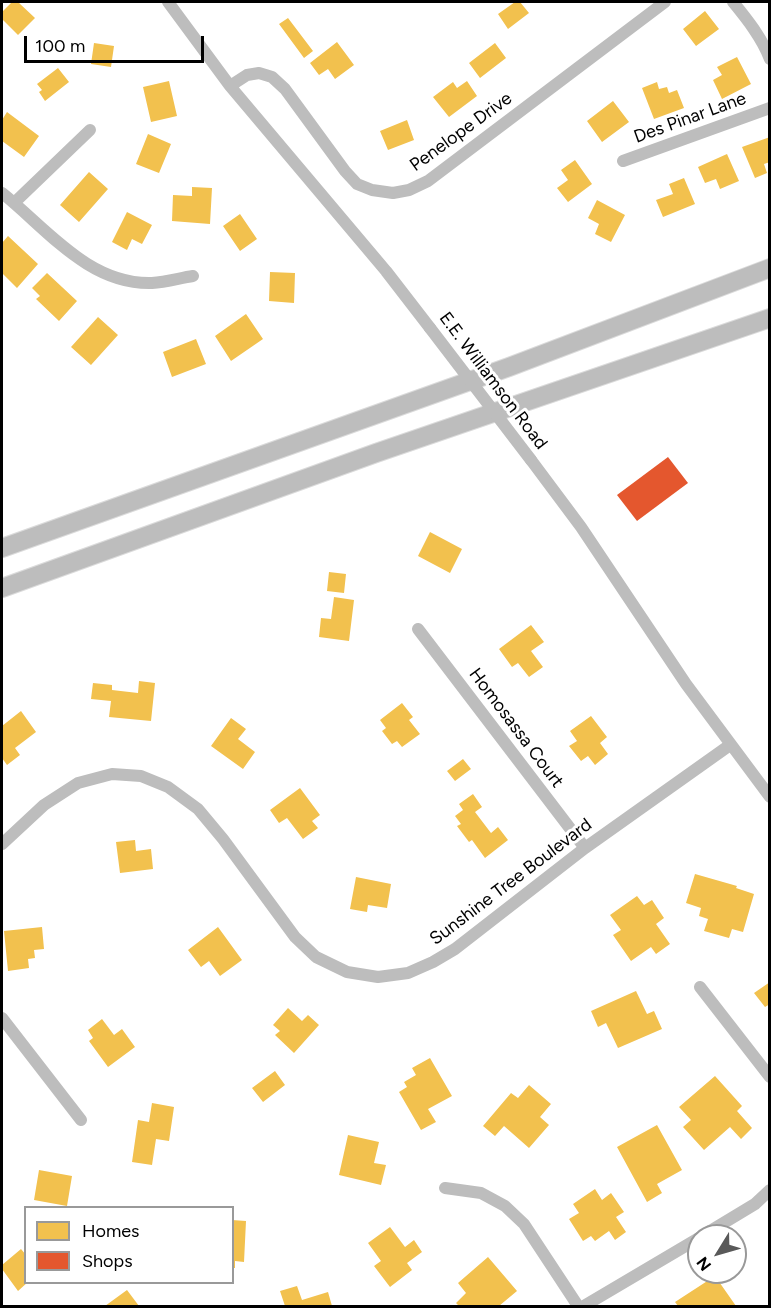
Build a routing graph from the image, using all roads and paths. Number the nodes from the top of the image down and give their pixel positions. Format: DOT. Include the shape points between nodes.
graph roads {
  1 [pos="168,2"];
  2 [pos="665,2"];
  3 [pos="733,2"];
  4 [pos="770,59"];
  5 [pos="230,86"];
  6 [pos="770,108"];
  7 [pos="90,130"];
  8 [pos="623,160"];
  9 [pos="2,193"];
  10 [pos="14,202"];
  11 [pos="770,268"];
  12 [pos="194,276"];
  13 [pos="770,318"];
  14 [pos="2,548"];
  15 [pos="2,588"];
  16 [pos="418,629"];
  17 [pos="730,745"];
  18 [pos="770,797"];
  19 [pos="2,844"];
  20 [pos="585,848"];
  21 [pos="700,987"];
  22 [pos="2,1018"];
  23 [pos="770,1077"];
  24 [pos="81,1120"];
  25 [pos="445,1188"];
  26 [pos="770,1190"];
  27 [pos="722,1224"];
  28 [pos="687,1245"];
  29 [pos="578,1306"];
  30 [pos="584,1306"];
  1 -- 5 [label="street, E.E. Williamson Road"];
  2 -- 5 [label="street, Penelope Drive" via="429,181 409,190 393,193 357,184 272,77 247,75"];
  3 -- 4 [label="street"];
  5 -- 17 [label="street, E.E. Williamson Road, bridge" via="386,271 531,460 581,526"];
  6 -- 8 [label="street, Des Pinar Lane"];
  7 -- 10 [label="street"];
  9 -- 10 [label="street"];
  10 -- 12 [label="street" via="79,260 105,274 152,283"];
  11 -- 14 [label="highway" via="509,367"];
  13 -- 15 [label="highway" via="376,453"];
  16 -- 20 [label="street, Homosassa Court"];
  17 -- 18 [label="street, E.E. Williamson Road"];
  17 -- 20 [label="street, Sunshine Tree Boulevard"];
  19 -- 20 [label="street, Sunshine Tree Boulevard" via="44,805 78,783 112,774 141,776 168,787 198,809 295,937 316,957 347,972 378,977 408,973 455,949"];
  21 -- 23 [label="street"];
  22 -- 24 [label="street"];
  25 -- 29 [label="street" via="481,1194 505,1206 524,1224"];
  26 -- 27 [label="street"];
  28 -- 30 [label="street"];
}
